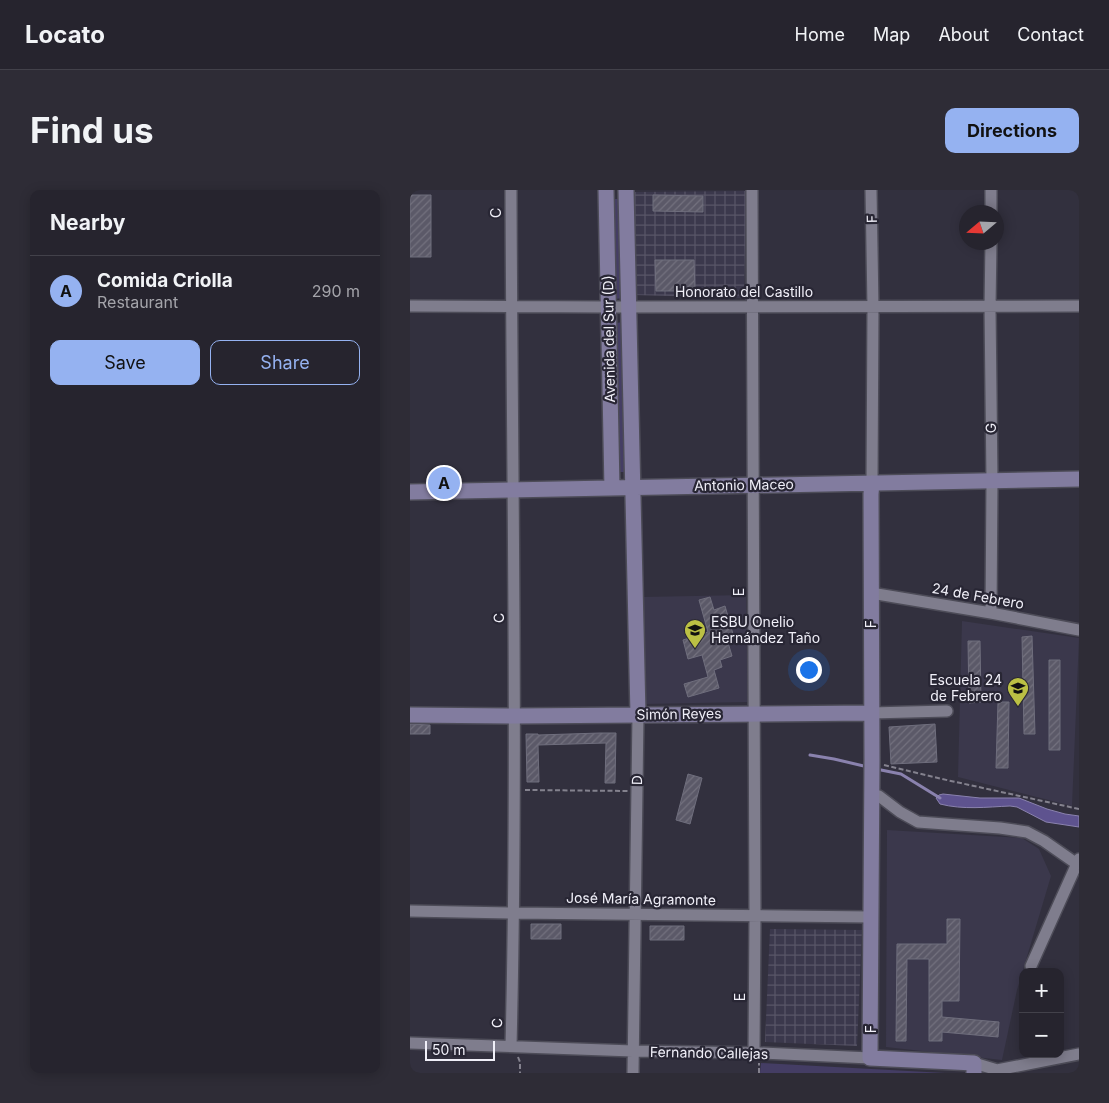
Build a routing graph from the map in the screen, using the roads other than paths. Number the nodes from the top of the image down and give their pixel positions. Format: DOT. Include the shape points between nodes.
graph roads {
  1 [pos="511,190"];
  2 [pos="606,190"];
  3 [pos="626,190"];
  4 [pos="752,190"];
  5 [pos="871,190"];
  6 [pos="991,190"];
  7 [pos="991,205"];
  8 [pos="991,250"];
  9 [pos="410,306"];
  10 [pos="511,306"];
  11 [pos="1079,306"];
  12 [pos="628,307"];
  13 [pos="753,307"];
  14 [pos="873,307"];
  15 [pos="990,307"];
  16 [pos="609,308"];
  17 [pos="1079,480"];
  18 [pos="992,481"];
  19 [pos="872,483"];
  20 [pos="754,485"];
  21 [pos="612,488"];
  22 [pos="632,488"];
  23 [pos="512,491"];
  24 [pos="410,492"];
  25 [pos="871,593"];
  26 [pos="991,613"];
  27 [pos="1079,630"];
  28 [pos="948,711"];
  29 [pos="871,712"];
  30 [pos="754,713"];
  31 [pos="410,715"];
  32 [pos="638,715"];
  33 [pos="515,716"];
  34 [pos="871,791"];
  35 [pos="1078,861"];
  36 [pos="410,911"];
  37 [pos="514,913"];
  38 [pos="635,914"];
  39 [pos="755,915"];
  40 [pos="872,916"];
  41 [pos="1032,966"];
  42 [pos="410,1043"];
  43 [pos="511,1046"];
  44 [pos="632,1051"];
  45 [pos="754,1053"];
  46 [pos="1079,1054"];
  47 [pos="870,1058"];
  48 [pos="974,1068"];
  49 [pos="1002,1072"];
  50 [pos="632,1073"];
  1 -- 10 [label="street, C"];
  2 -- 16 [label="street, Avenida del Sur (D)"];
  3 -- 12 [label="street, Avenida del Sur (D)"];
  4 -- 13 [label="street, E"];
  5 -- 14 [label="street, F"];
  6 -- 7 [label="street"];
  8 -- 15 [label="street, G"];
  9 -- 10 [label="street, Honorato del Castillo"];
  10 -- 16 [label="street, Honorato del Castillo"];
  10 -- 23 [label="street, C"];
  11 -- 15 [label="street, Honorato del Castillo"];
  12 -- 13 [label="street, Honorato del Castillo"];
  12 -- 16 [label="street, Honorato del Castillo"];
  12 -- 22 [label="street, Avenida del Sur (D)"];
  13 -- 14 [label="street, Honorato del Castillo"];
  13 -- 20 [label="street, E"];
  14 -- 15 [label="street, Honorato del Castillo"];
  14 -- 19 [label="street, F"];
  15 -- 18 [label="street, G"];
  16 -- 21 [label="street, Avenida del Sur (D)"];
  17 -- 18 [label="street, Antonio Maceo"];
  18 -- 19 [label="street, Antonio Maceo"];
  18 -- 26 [label="street, G"];
  19 -- 20 [label="street, Antonio Maceo"];
  19 -- 25 [label="street, F"];
  20 -- 22 [label="street, Antonio Maceo"];
  20 -- 30 [label="street, E"];
  21 -- 22 [label="street, Antonio Maceo"];
  21 -- 23 [label="street, Antonio Maceo"];
  22 -- 32 [label="street, D"];
  23 -- 24 [label="street, Antonio Maceo"];
  23 -- 33 [label="street, C"];
  25 -- 26 [label="street, 24 de Febrero"];
  25 -- 29 [label="street, F"];
  26 -- 27 [label="street, 24 de Febrero"];
  28 -- 29 [label="street, Simón Reyes"];
  29 -- 30 [label="street, Simón Reyes"];
  29 -- 34 [label="street, F"];
  30 -- 32 [label="street, Simón Reyes"];
  30 -- 39 [label="street, E"];
  31 -- 33 [label="street, Simón Reyes"];
  32 -- 33 [label="street, Simón Reyes"];
  32 -- 38 [label="street, D"];
  33 -- 37 [label="street, C"];
  34 -- 35 [label="street" via="918,822 1027,832"];
  34 -- 40 [label="street, F"];
  35 -- 41 [label="street"];
  36 -- 37 [label="street, José María Agramonte"];
  37 -- 38 [label="street, José María Agramonte"];
  37 -- 43 [label="street, C"];
  38 -- 39 [label="street, José María Agramonte"];
  38 -- 44 [label="street, D"];
  39 -- 40 [label="street, José María Agramonte"];
  39 -- 45 [label="street, E"];
  40 -- 47 [label="street, F"];
  42 -- 43 [label="street, Fernando Callejas"];
  43 -- 44 [label="street, Fernando Callejas"];
  44 -- 45 [label="street, Fernando Callejas"];
  44 -- 50 [label="street, D"];
  45 -- 47 [label="street, Fernando Callejas"];
  46 -- 49 [label="street"];
  47 -- 48 [label="street, Fernando Callejas"];
  48 -- 49 [label="street, Fernando Callejas"];
}
